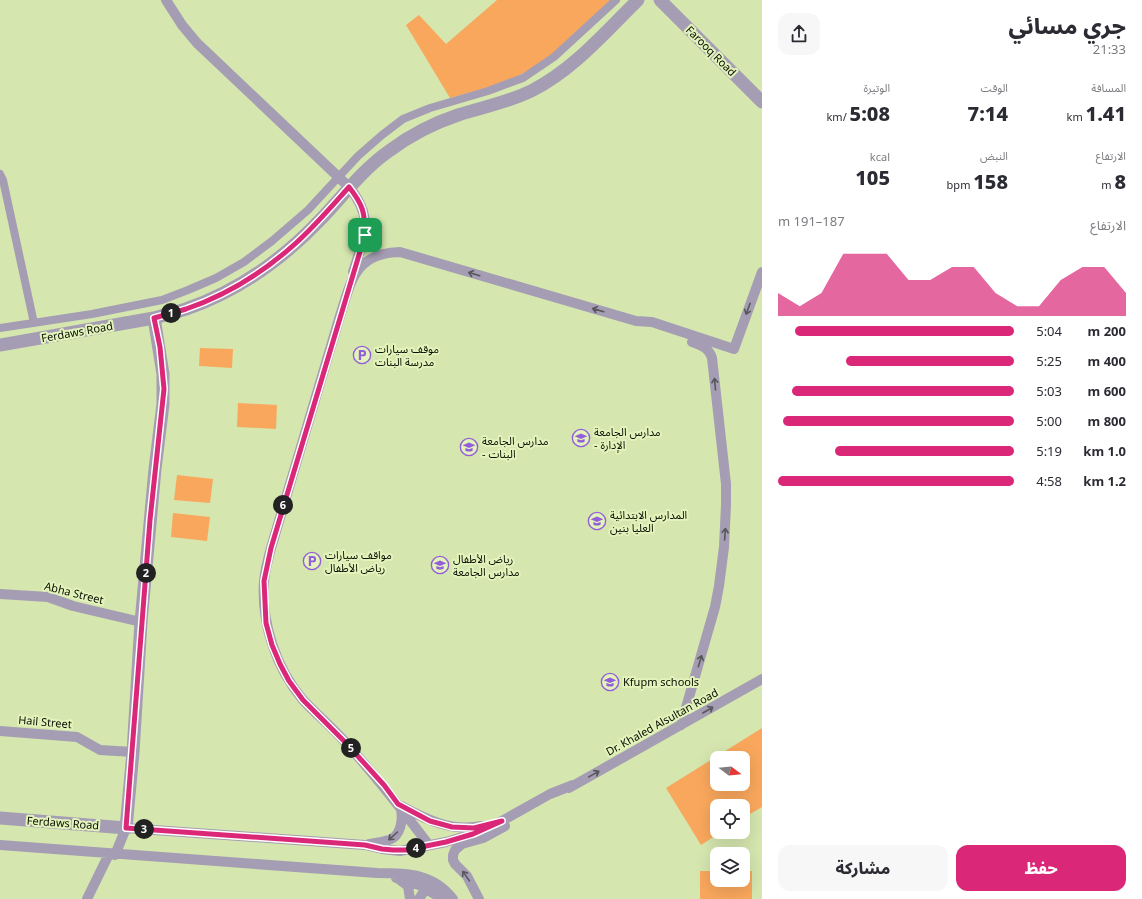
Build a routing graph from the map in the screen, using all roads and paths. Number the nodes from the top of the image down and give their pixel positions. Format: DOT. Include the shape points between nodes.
graph roads {
  1 [pos="166,0"];
  2 [pos="616,0"];
  3 [pos="638,0"];
  4 [pos="660,0"];
  5 [pos="762,102"];
  6 [pos="0,174"];
  7 [pos="338,177"];
  8 [pos="349,187"];
  9 [pos="762,272"];
  10 [pos="348,289"];
  11 [pos="154,318"];
  12 [pos="636,321"];
  13 [pos="34,323"];
  14 [pos="0,328"];
  15 [pos="0,345"];
  16 [pos="0,594"];
  17 [pos="141,622"];
  18 [pos="762,679"];
  19 [pos="681,725"];
  20 [pos="0,731"];
  21 [pos="133,752"];
  22 [pos="573,785"];
  23 [pos="399,806"];
  24 [pos="0,818"];
  25 [pos="502,821"];
  26 [pos="126,828"];
  27 [pos="0,845"];
  28 [pos="365,845"];
  29 [pos="428,845"];
  30 [pos="112,854"];
  31 [pos="377,874"];
  32 [pos="397,878"];
  33 [pos="439,885"];
  34 [pos="426,888"];
  35 [pos="87,899"];
  36 [pos="410,899"];
  37 [pos="419,899"];
  38 [pos="443,899"];
  39 [pos="453,899"];
  40 [pos="480,899"];
  1 -- 7 [label="street" via="197,43"];
  2 -- 7 [label="street" via="539,68 523,78 403,119 358,156"];
  3 -- 8 [label="street, Ferdaws Road" via="575,60 547,82 516,97 434,125 409,138 368,168"];
  4 -- 5 [label="street, Farooq Road"];
  6 -- 13 [label="street"];
  7 -- 8 [label="street"];
  7 -- 13 [label="street" via="308,210 272,241 244,262 216,278 162,300"];
  8 -- 10 [label="street" via="362,206 365,235"];
  8 -- 11 [label="street, Ferdaws Road" via="297,243 253,276 215,297"];
  9 -- 12 [label="street, one-way" via="734,349 652,322"];
  12 -- 10 [label="street, one-way" via="400,252 386,252 369,259 356,273"];
  10 -- 23 [label="street" via="271,548 264,581 264,604 272,645 289,681 303,700 379,780"];
  11 -- 15 [label="street, Ferdaws Road"];
  11 -- 17 [label="street" via="164,389"];
  19 -- 12 [label="street, one-way" via="715,607 724,547 726,484 713,362 711,354 703,346 651,329"];
  13 -- 14 [label="street"];
  16 -- 17 [label="street, Abha Street" via="48,597 73,606"];
  17 -- 21 [label="street"];
  19 -- 18 [label="street, Dr. Khaled Alsultan Road, one-way"];
  22 -- 19 [label="street, Dr. Khaled Alsultan Road, one-way"];
  20 -- 21 [label="street, Hail Street" via="77,737 100,750"];
  21 -- 26 [label="street"];
  22 -- 25 [label="street, Dr. Khaled Alsultan Road" via="550,794"];
  40 -- 22 [label="street, Dr. Khaled Alsultan Road, one-way" via="467,876 453,860 458,847 492,834"];
  23 -- 25 [label="street" via="430,821 452,827 474,828"];
  23 -- 28 [label="street, one-way" via="402,822 393,838"];
  23 -- 29 [label="street"];
  24 -- 26 [label="street, Ferdaws Road"];
  25 -- 29 [label="street, Dr. Khaled Alsultan Road" via="473,834"];
  26 -- 28 [label="street"];
  26 -- 30 [label="street"];
  27 -- 30 [label="street"];
  28 -- 29 [label="street, Dr. Khaled Alsultan Road" via="393,850"];
  30 -- 31 [label="street"];
  30 -- 35 [label="street"];
  31 -- 32 [label="street"];
  31 -- 33 [label="street" via="416,875"];
  32 -- 34 [label="street"];
  32 -- 36 [label="street" via="408,886"];
  33 -- 34 [label="street" via="430,885"];
  33 -- 39 [label="street"];
  34 -- 37 [label="street"];
  34 -- 38 [label="street"];
}
